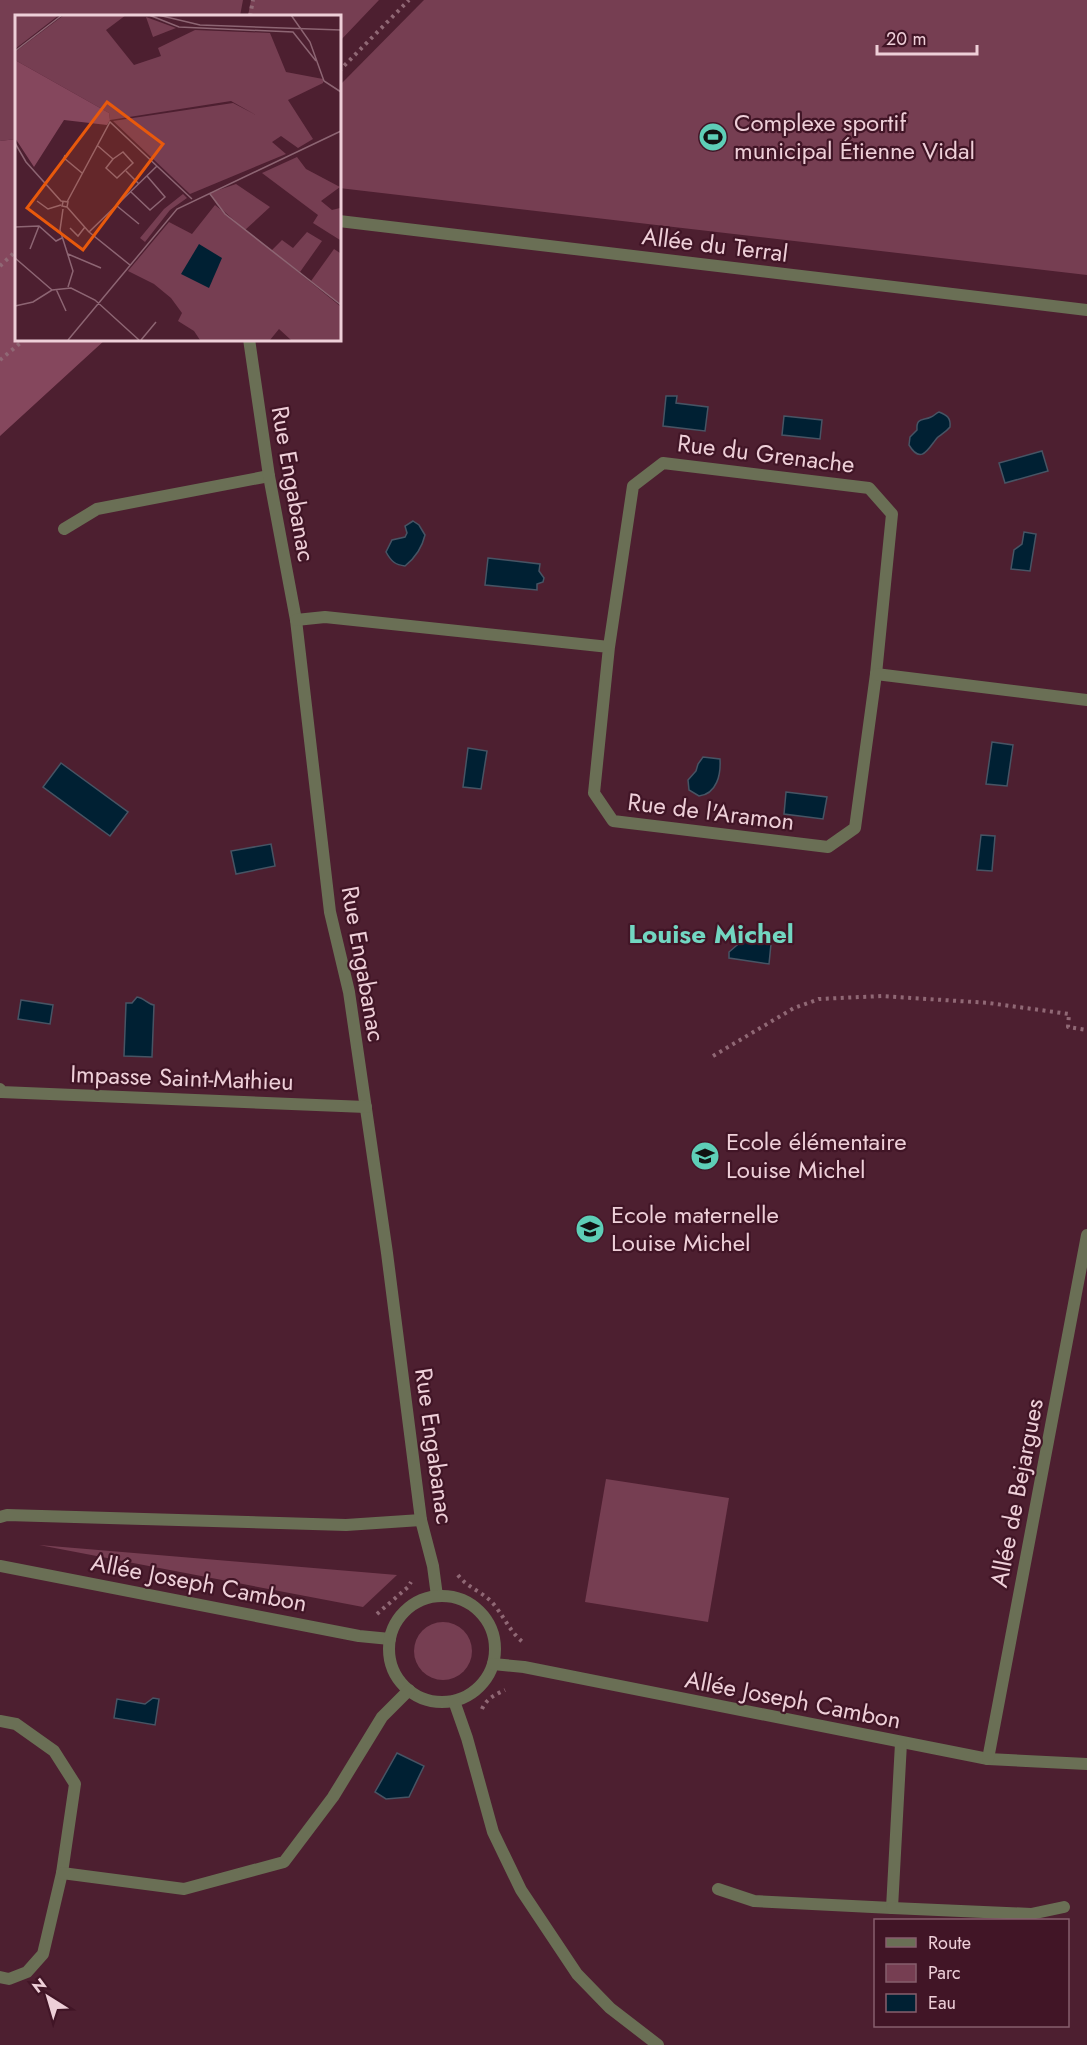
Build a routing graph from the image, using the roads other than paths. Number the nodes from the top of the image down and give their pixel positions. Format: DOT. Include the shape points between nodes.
graph roads {
  1 [pos="340,221"];
  2 [pos="1087,310"];
  3 [pos="249,340"];
  4 [pos="269,476"];
  5 [pos="64,529"];
  6 [pos="296,620"];
  7 [pos="609,646"];
  8 [pos="876,674"];
  9 [pos="1087,700"];
  10 [pos="0,1089"];
  11 [pos="366,1107"];
  12 [pos="1087,1235"];
  13 [pos="0,1517"];
  14 [pos="421,1520"];
  15 [pos="0,1566"];
  16 [pos="437,1596"];
  17 [pos="390,1639"];
  18 [pos="493,1664"];
  19 [pos="409,1690"];
  20 [pos="454,1701"];
  21 [pos="0,1721"];
  22 [pos="901,1743"];
  23 [pos="988,1759"];
  24 [pos="1087,1764"];
  25 [pos="62,1873"];
  26 [pos="718,1889"];
  27 [pos="1064,1907"];
  28 [pos="892,1908"];
  29 [pos="0,1977"];
  30 [pos="658,2045"];
  1 -- 2 [label="street, Allée du Terral"];
  3 -- 4 [label="street, Rue Engabanac"];
  4 -- 5 [label="street" via="96,509"];
  4 -- 6 [label="street, Rue Engabanac"];
  6 -- 7 [label="street" via="325,617"];
  6 -- 11 [label="street, Rue Engabanac" via="330,912 349,992"];
  7 -- 8 [label="street, Rue de l'Aramon" via="594,793 613,821 828,847 855,828"];
  7 -- 8 [label="street, Rue du Grenache" via="633,486 663,463 869,488 892,514"];
  8 -- 9 [label="street"];
  10 -- 11 [label="street, Impasse Saint-Mathieu"];
  11 -- 14 [label="street, Rue Engabanac"];
  12 -- 23 [label="street, Allée de Bejargues"];
  13 -- 14 [label="street" via="346,1525"];
  14 -- 16 [label="street, Rue Engabanac"];
  15 -- 17 [label="street, Allée Joseph Cambon"];
  16 -- 17 [label="street" via="407,1610"];
  16 -- 18 [label="street" via="466,1602 488,1621 496,1649"];
  17 -- 19 [label="street" via="390,1658 397,1676"];
  18 -- 20 [label="street" via="478,1687"];
  18 -- 22 [label="street, Allée Joseph Cambon"];
  19 -- 20 [label="street" via="424,1699"];
  19 -- 25 [label="street" via="382,1717 333,1797 284,1862 184,1889"];
  20 -- 30 [label="street" via="493,1832 521,1890 577,1974 610,2008"];
  21 -- 25 [label="street" via="16,1724 54,1751 75,1784"];
  22 -- 23 [label="street, Allée Joseph Cambon"];
  22 -- 28 [label="street"];
  23 -- 24 [label="street, Allée Joseph Cambon"];
  25 -- 29 [label="street" via="43,1954 27,1972 9,1979"];
  26 -- 28 [label="street" via="754,1901"];
  27 -- 28 [label="street" via="1031,1914"];
}
